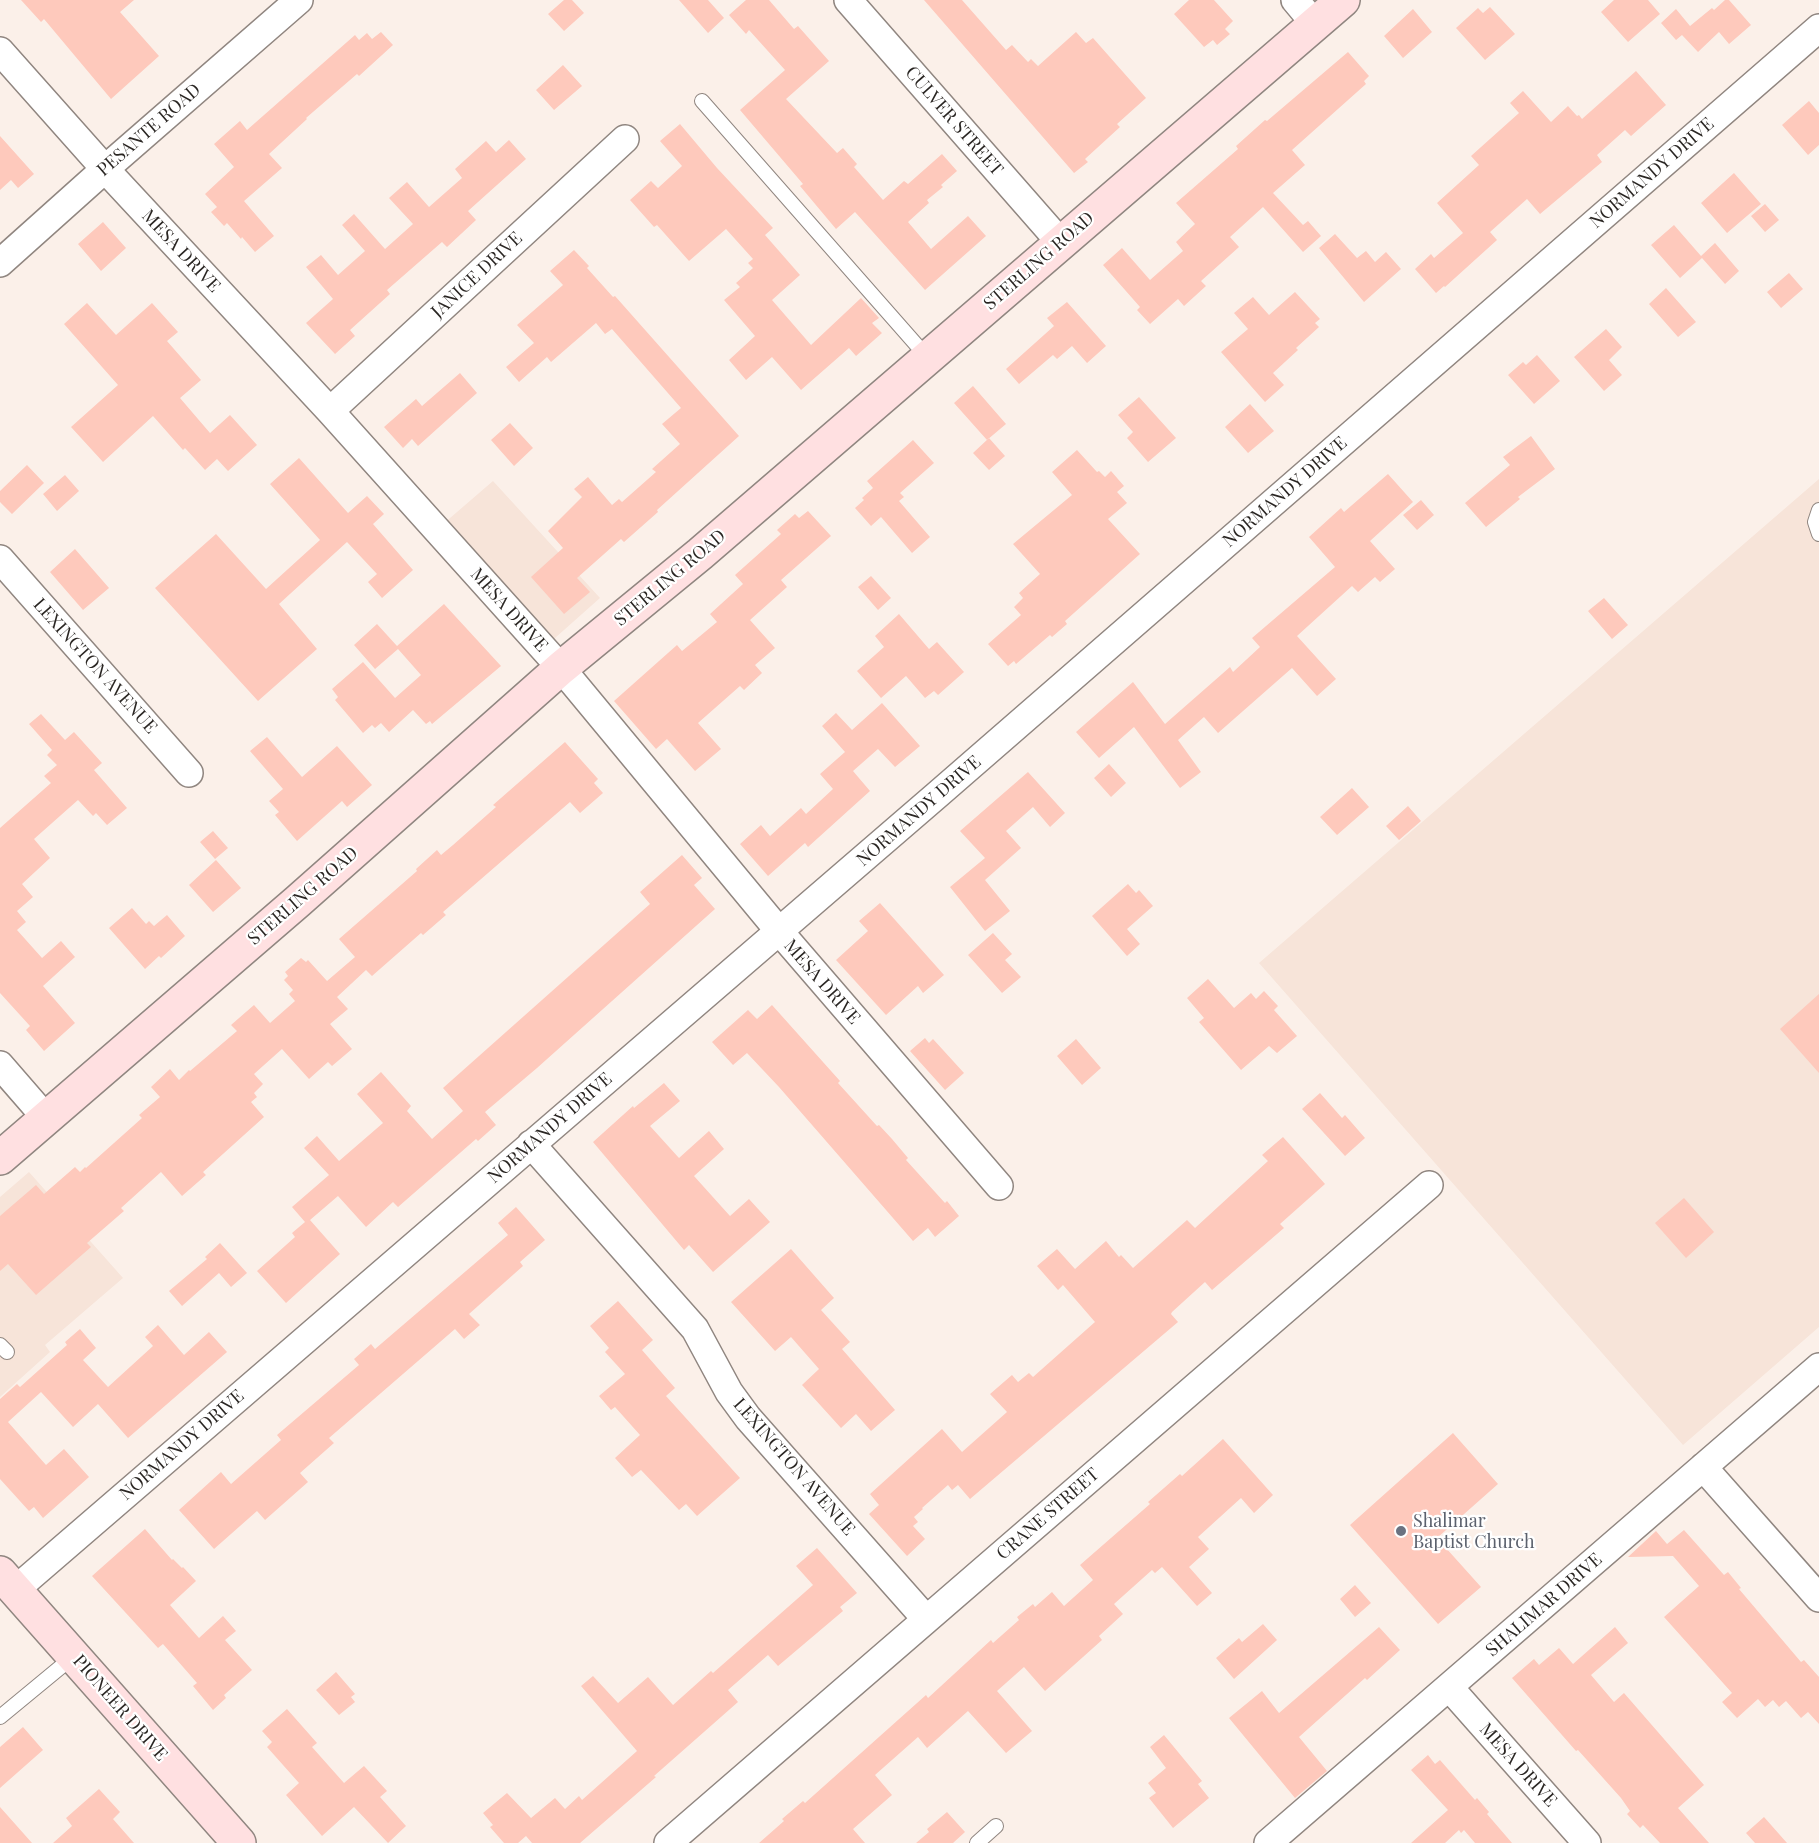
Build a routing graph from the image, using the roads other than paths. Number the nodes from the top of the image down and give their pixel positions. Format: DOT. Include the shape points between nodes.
graph roads {
  1 [pos="299,0"];
  2 [pos="848,0"];
  3 [pos="1342,0"];
  4 [pos="1305,12"];
  5 [pos="1819,28"];
  6 [pos="0,51"];
  7 [pos="702,102"];
  8 [pos="625,139"];
  9 [pos="105,169"];
  10 [pos="1061,243"];
  11 [pos="0,263"];
  12 [pos="928,357"];
  13 [pos="330,411"];
  14 [pos="1819,510"];
  15 [pos="1819,534"];
  16 [pos="0,559"];
  17 [pos="561,668"];
  18 [pos="189,773"];
  19 [pos="779,931"];
  20 [pos="0,1065"];
  21 [pos="46,1118"];
  22 [pos="531,1144"];
  23 [pos="0,1158"];
  24 [pos="1429,1185"];
  25 [pos="999,1186"];
  26 [pos="1819,1366"];
  27 [pos="1703,1467"];
  28 [pos="8,1581"];
  29 [pos="1819,1598"];
  30 [pos="926,1619"];
  31 [pos="74,1656"];
  32 [pos="1449,1687"];
  33 [pos="0,1717"];
  34 [pos="996,1826"];
  35 [pos="238,1843"];
  36 [pos="668,1843"];
  37 [pos="977,1843"];
  38 [pos="1268,1843"];
  39 [pos="1587,1843"];
  1 -- 9 [label="street, PESANTE ROAD"];
  2 -- 10 [label="street, CULVER STREET"];
  3 -- 4 [label="street, STERLING ROAD"];
  4 -- 10 [label="street, STERLING ROAD"];
  5 -- 19 [label="street, NORMANDY DRIVE"];
  6 -- 9 [label="street, MESA DRIVE"];
  7 -- 12 [label="lane"];
  8 -- 13 [label="street, JANICE DRIVE"];
  9 -- 11 [label="street, PESANTE ROAD"];
  9 -- 13 [label="street, MESA DRIVE"];
  10 -- 12 [label="street, STERLING ROAD"];
  12 -- 17 [label="street, STERLING ROAD"];
  13 -- 17 [label="street, MESA DRIVE"];
  14 -- 15 [label="lane" via="1815,522"];
  16 -- 18 [label="street, LEXINGTON AVENUE"];
  17 -- 19 [label="street, MESA DRIVE"];
  17 -- 21 [label="street, STERLING ROAD"];
  19 -- 22 [label="street, NORMANDY DRIVE"];
  19 -- 25 [label="street, MESA DRIVE"];
  20 -- 21 [label="street"];
  21 -- 23 [label="street, STERLING ROAD"];
  22 -- 28 [label="street, NORMANDY DRIVE"];
  22 -- 30 [label="street, LEXINGTON AVENUE" via="695,1329 729,1392 748,1418"];
  24 -- 30 [label="street, CRANE STREET"];
  26 -- 27 [label="street, SHALIMAR DRIVE"];
  27 -- 29 [label="street"];
  27 -- 32 [label="street, SHALIMAR DRIVE"];
  28 -- 31 [label="street, PIONEER DRIVE"];
  30 -- 36 [label="street, CRANE STREET"];
  31 -- 33 [label="lane"];
  31 -- 35 [label="street, PIONEER DRIVE"];
  32 -- 38 [label="street, SHALIMAR DRIVE"];
  32 -- 39 [label="street, MESA DRIVE"];
  34 -- 37 [label="lane"];
}
